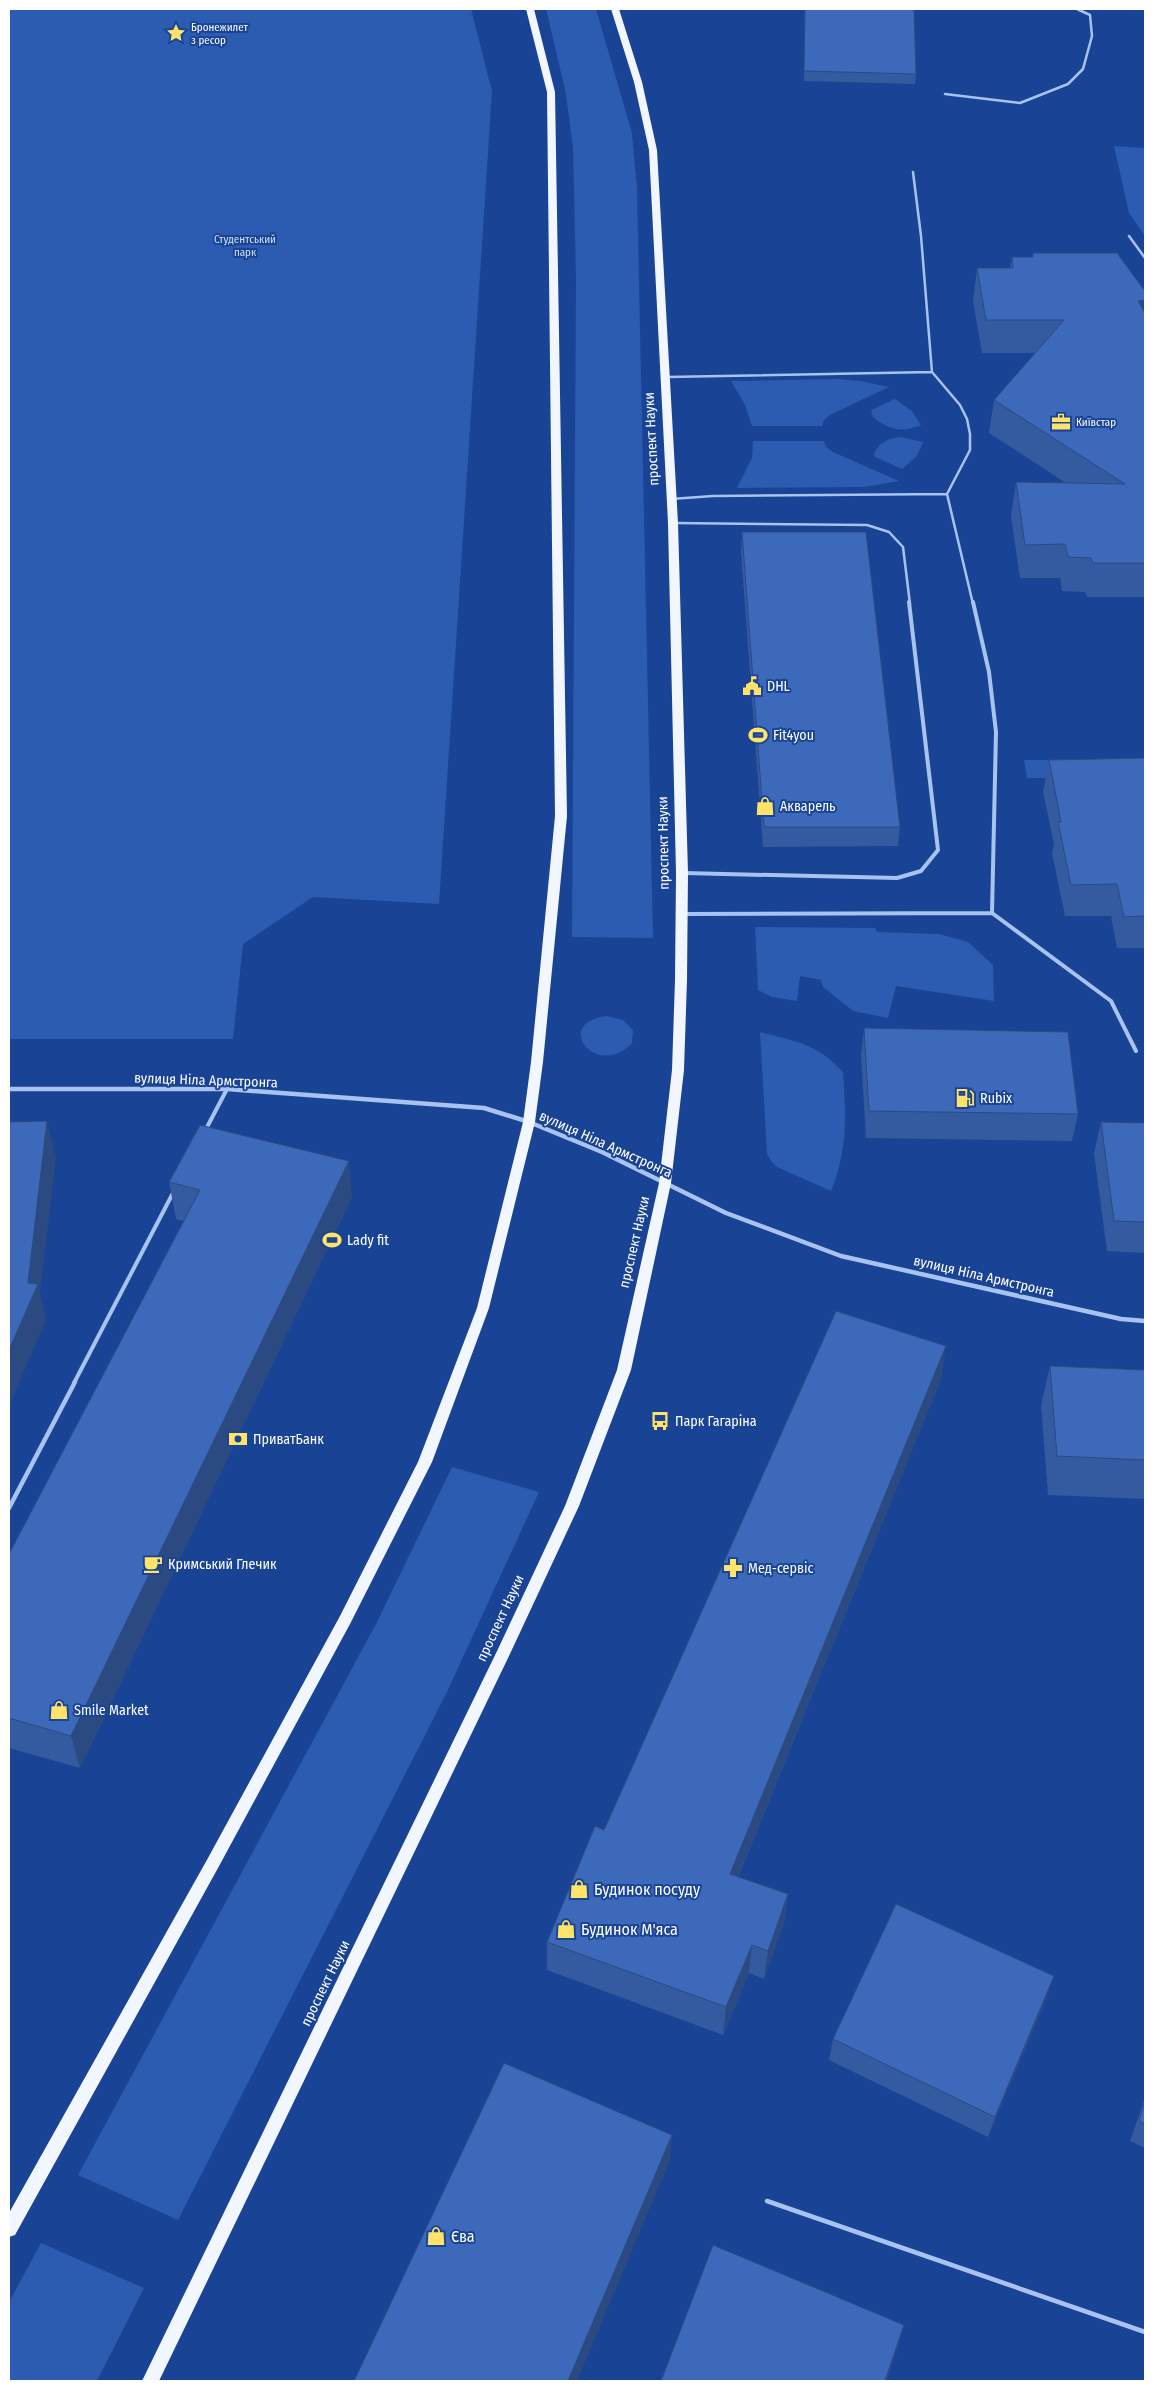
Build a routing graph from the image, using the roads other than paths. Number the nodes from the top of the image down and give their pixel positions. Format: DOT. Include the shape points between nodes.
graph roads {
  1 [pos="530,9"];
  2 [pos="615,9"];
  3 [pos="1077,9"];
  4 [pos="945,94"];
  5 [pos="913,172"];
  6 [pos="1129,236"];
  7 [pos="1145,258"];
  8 [pos="932,372"];
  9 [pos="665,378"];
  10 [pos="947,494"];
  11 [pos="671,499"];
  12 [pos="674,523"];
  13 [pos="682,873"];
  14 [pos="992,913"];
  15 [pos="682,914"];
  16 [pos="1136,1050"];
  17 [pos="9,1089"];
  18 [pos="227,1089"];
  19 [pos="529,1122"];
  20 [pos="204,1132"];
  21 [pos="665,1183"];
  22 [pos="177,1185"];
  23 [pos="1145,1320"];
  24 [pos="9,1508"];
  25 [pos="767,2201"];
  26 [pos="9,2229"];
  27 [pos="1145,2332"];
  28 [pos="150,2381"];
  1 -- 19 [label="main road" via="551,92 561,816"];
  2 -- 9 [label="main road, проспект Науки" via="638,82 653,150"];
  3 -- 4 [label="lane" via="1090,15 1092,36 1083,69 1068,84 1020,103"];
  5 -- 8 [label="lane" via="922,236"];
  6 -- 7 [label="lane"];
  8 -- 9 [label="lane"];
  8 -- 10 [label="lane" via="960,405 970,434 970,450"];
  9 -- 11 [label="main road, проспект Науки"];
  10 -- 11 [label="lane"];
  10 -- 14 [label="lane" via="989,672 996,732"];
  11 -- 12 [label="main road, проспект Науки"];
  12 -- 13 [label="main road, проспект Науки"];
  12 -- 13 [label="lane" via="867,525 889,532 903,547 938,850 920,871 896,878"];
  13 -- 15 [label="main road, проспект Науки"];
  14 -- 15 [label="lane"];
  14 -- 16 [label="lane" via="1111,1001"];
  15 -- 21 [label="main road, проспект Науки" via="678,1070"];
  17 -- 18 [label="street, вулиця Ніла Армстронга"];
  18 -- 19 [label="street, вулиця Ніла Армстронга" via="484,1108"];
  18 -- 20 [label="lane"];
  19 -- 21 [label="street, вулиця Ніла Армстронга" via="602,1152"];
  19 -- 26 [label="main road" via="483,1308 425,1462 341,1629"];
  21 -- 23 [label="street, вулиця Ніла Армстронга" via="726,1213 841,1256 1121,1319"];
  21 -- 28 [label="main road, проспект Науки" via="624,1370 572,1506 496,1670"];
  22 -- 24 [label="lane"];
  25 -- 27 [label="lane"];
}
